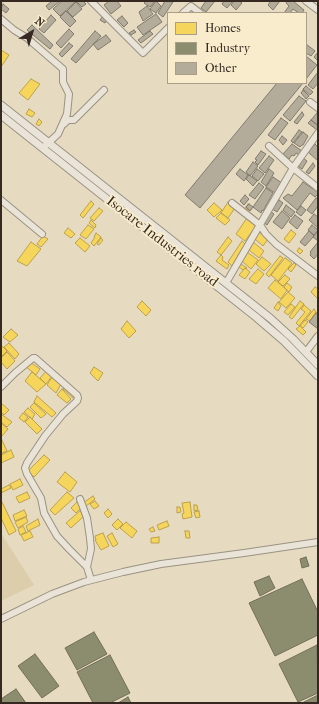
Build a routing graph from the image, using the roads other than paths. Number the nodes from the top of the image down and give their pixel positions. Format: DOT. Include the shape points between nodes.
graph roads {
  1 [pos="90,1"];
  2 [pos="185,1"];
  3 [pos="306,1"];
  4 [pos="191,6"];
  5 [pos="318,10"];
  6 [pos="184,12"];
  7 [pos="199,12"];
  8 [pos="1,20"];
  9 [pos="167,29"];
  10 [pos="104,90"];
  11 [pos="310,102"];
  12 [pos="1,105"];
  13 [pos="318,108"];
  14 [pos="1,115"];
  15 [pos="64,124"];
  16 [pos="318,133"];
  17 [pos="45,145"];
  18 [pos="269,146"];
  19 [pos="293,168"];
  20 [pos="318,188"];
  21 [pos="1,200"];
  22 [pos="232,203"];
  23 [pos="260,225"];
  24 [pos="42,234"];
  25 [pos="318,276"];
  26 [pos="226,283"];
  27 [pos="318,336"];
  28 [pos="306,352"];
  29 [pos="318,365"];
  30 [pos="318,376"];
  31 [pos="1,387"];
  32 [pos="80,499"];
  33 [pos="318,542"];
  34 [pos="87,567"];
  35 [pos="90,580"];
  36 [pos="1,619"];
  1 -- 9 [label="street" via="143,53"];
  2 -- 4 [label="street"];
  3 -- 5 [label="street"];
  4 -- 6 [label="street"];
  4 -- 7 [label="street"];
  8 -- 15 [label="street" via="63,69 63,82 69,94"];
  10 -- 15 [label="street" via="74,120 68,120"];
  11 -- 13 [label="street"];
  12 -- 17 [label="street, Isocare Industries road"];
  14 -- 17 [label="street, Isocare Industries road"];
  15 -- 17 [label="street" via="58,134"];
  16 -- 19 [label="street"];
  17 -- 26 [label="street, Isocare Industries road"];
  17 -- 30 [label="street, Isocare Industries road" via="256,317"];
  18 -- 19 [label="street"];
  19 -- 20 [label="street"];
  19 -- 23 [label="street"];
  21 -- 24 [label="street"];
  22 -- 23 [label="street"];
  23 -- 25 [label="street" via="276,244"];
  23 -- 26 [label="street"];
  26 -- 28 [label="street, Isocare Industries road" via="270,318"];
  27 -- 28 [label="street"];
  28 -- 29 [label="street, Isocare Industries road"];
  31 -- 34 [label="street" via="35,358 77,394 77,401 45,436 25,468 41,498 44,513 58,536"];
  32 -- 34 [label="street" via="87,518 90,538 91,549"];
  33 -- 35 [label="street" via="161,564"];
  34 -- 35 [label="street"];
  35 -- 36 [label="street" via="52,594"];
}
